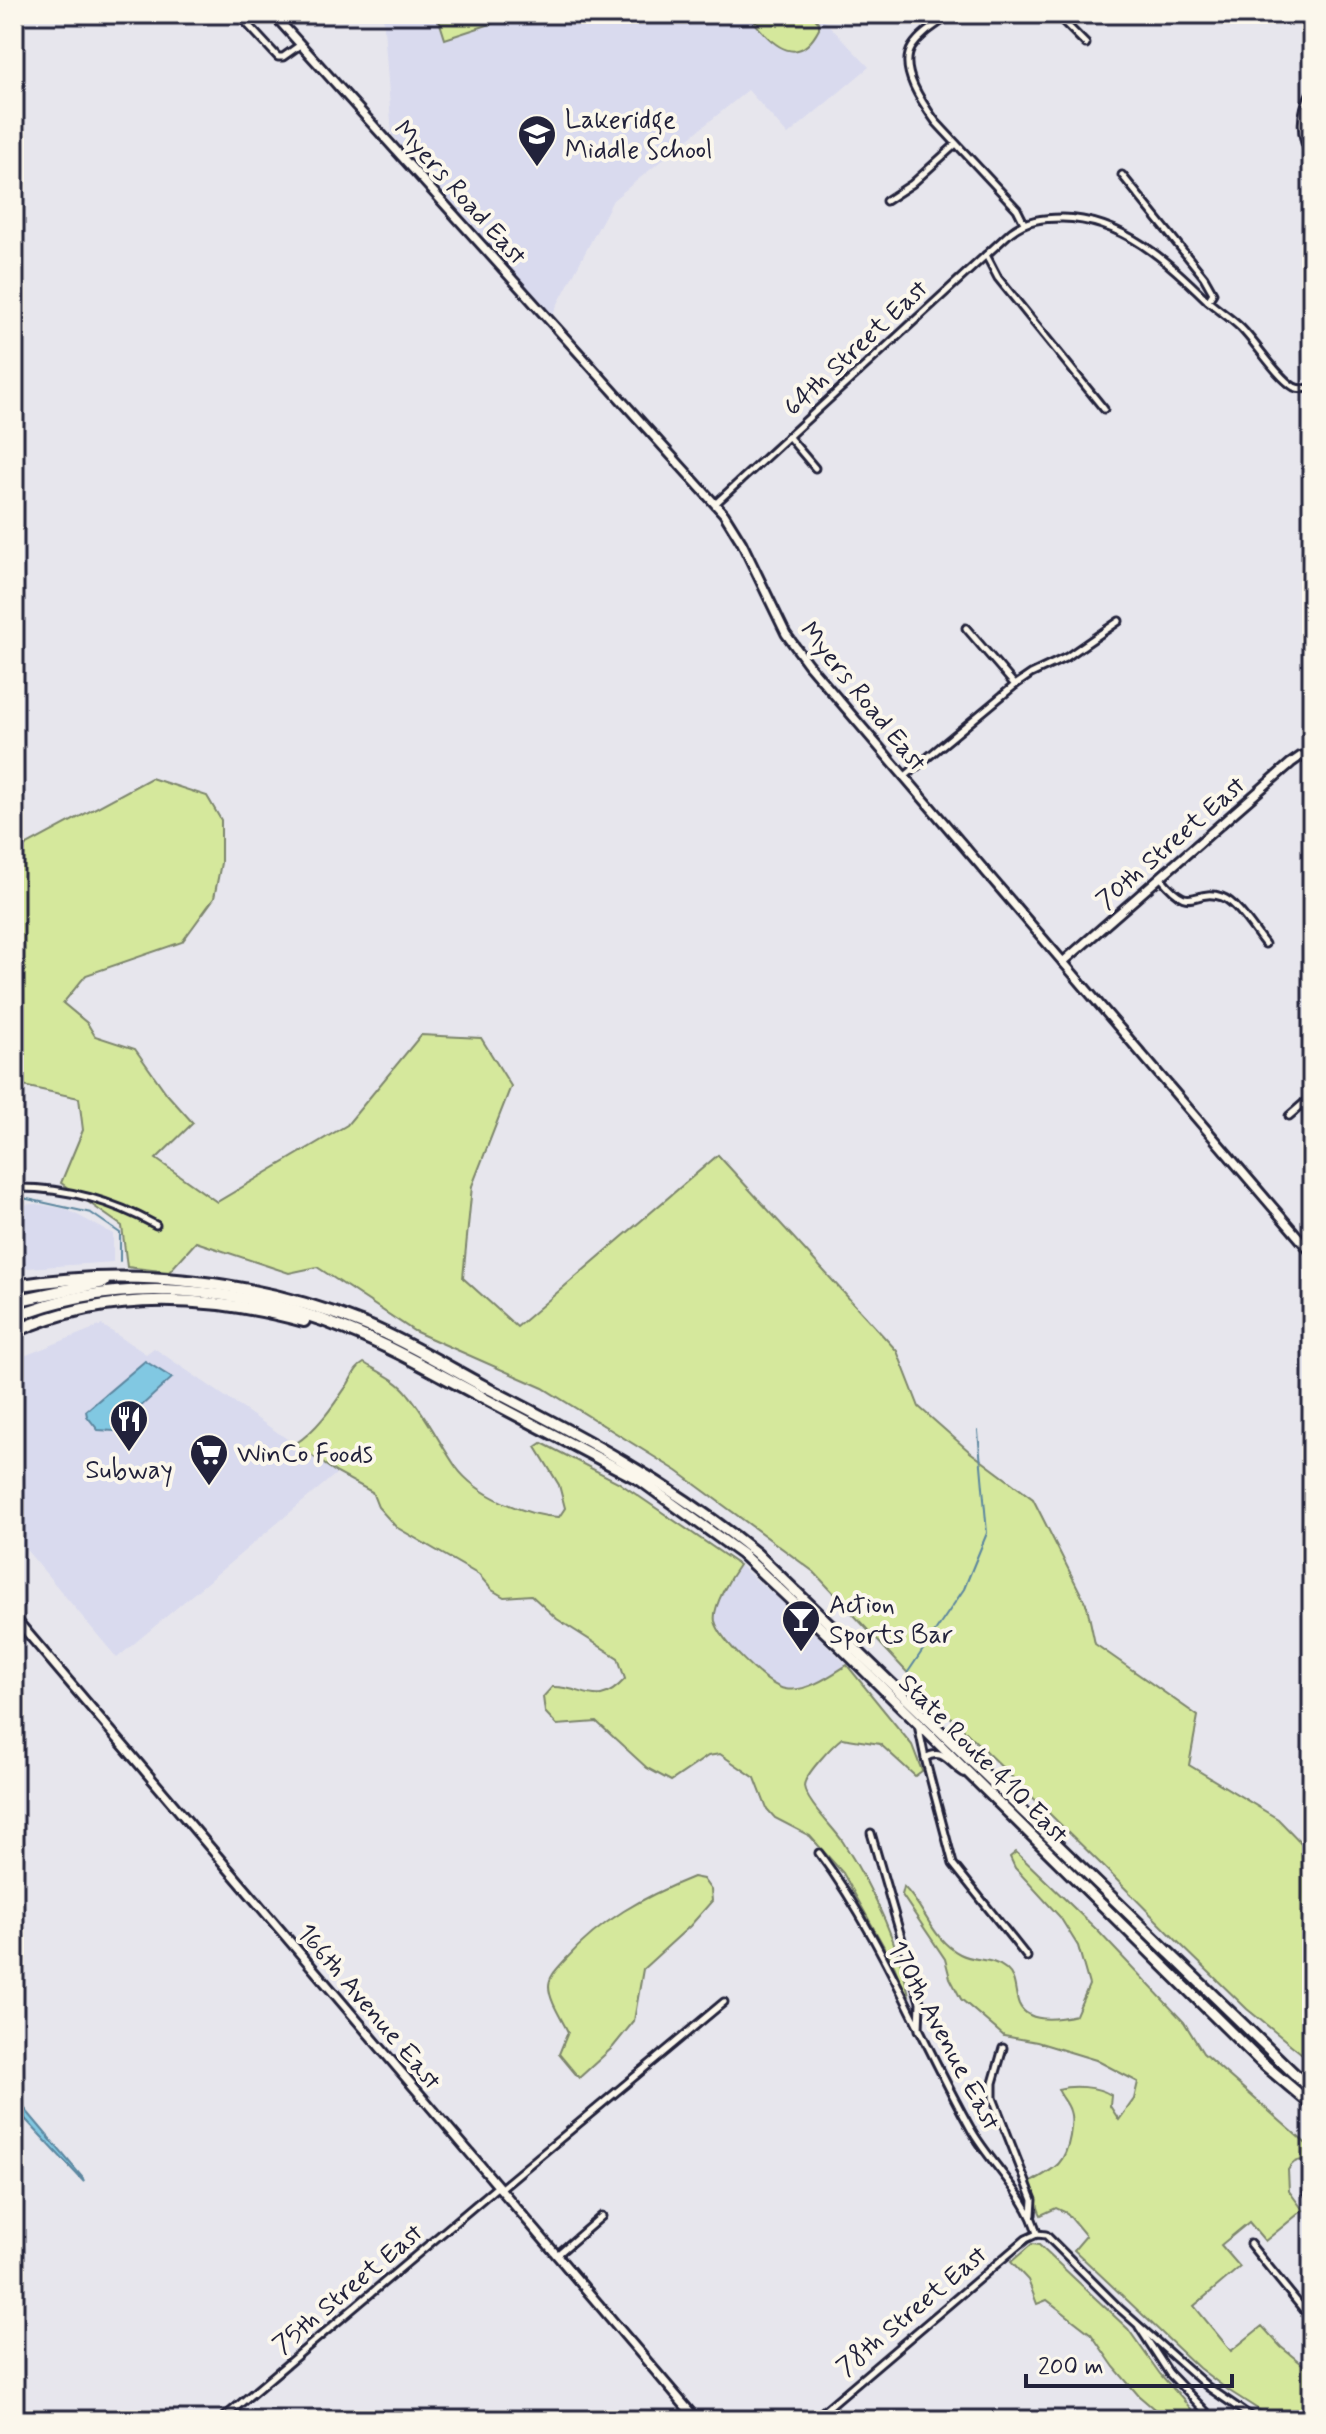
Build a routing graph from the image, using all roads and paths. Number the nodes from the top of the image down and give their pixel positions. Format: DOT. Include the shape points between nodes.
graph roads {
  1 [pos="238,14"];
  2 [pos="273,14"];
  3 [pos="951,14"];
  4 [pos="1056,14"];
  5 [pos="1086,44"];
  6 [pos="300,45"];
  7 [pos="1312,90"];
  8 [pos="956,144"];
  9 [pos="1312,159"];
  10 [pos="1122,175"];
  11 [pos="886,201"];
  12 [pos="1024,223"];
  13 [pos="986,255"];
  14 [pos="1208,301"];
  15 [pos="1312,387"];
  16 [pos="1104,409"];
  17 [pos="788,436"];
  18 [pos="815,468"];
  19 [pos="715,504"];
  20 [pos="1119,621"];
  21 [pos="966,628"];
  22 [pos="1015,685"];
  23 [pos="1308,758"];
  24 [pos="904,777"];
  25 [pos="1161,878"];
  26 [pos="1265,944"];
  27 [pos="1063,962"];
  28 [pos="1312,1096"];
  29 [pos="1289,1116"];
  30 [pos="14,1188"];
  31 [pos="156,1225"];
  32 [pos="1312,1253"];
  33 [pos="142,1279"];
  34 [pos="14,1286"];
  35 [pos="14,1301"];
  36 [pos="14,1317"];
  37 [pos="14,1332"];
  38 [pos="429,1369"];
  39 [pos="482,1391"];
  40 [pos="14,1617"];
  41 [pos="918,1724"];
  42 [pos="925,1758"];
  43 [pos="971,1776"];
  44 [pos="871,1833"];
  45 [pos="819,1853"];
  46 [pos="1027,1957"];
  47 [pos="724,2002"];
  48 [pos="919,2031"];
  49 [pos="1003,2048"];
  50 [pos="1312,2091"];
  51 [pos="1312,2105"];
  52 [pos="499,2188"];
  53 [pos="602,2216"];
  54 [pos="1031,2216"];
  55 [pos="1037,2234"];
  56 [pos="1250,2244"];
  57 [pos="557,2255"];
  58 [pos="1312,2320"];
  59 [pos="1136,2323"];
  60 [pos="221,2420"];
  61 [pos="697,2420"];
  62 [pos="813,2420"];
  63 [pos="1214,2420"];
  64 [pos="1256,2420"];
  1 -- 6 [label="street" via="272,53 283,57"];
  2 -- 6 [label="street, Myers Road East"];
  3 -- 8 [label="street" via="922,36 909,56 922,101"];
  4 -- 5 [label="street"];
  6 -- 19 [label="street, Myers Road East"];
  7 -- 9 [label="street" via="1302,117 1302,135"];
  8 -- 11 [label="street"];
  8 -- 12 [label="street"];
  10 -- 14 [label="street" via="1204,277 1213,293"];
  12 -- 13 [label="street, 64th Street East"];
  12 -- 14 [label="street" via="1069,218 1115,229 1155,253"];
  13 -- 16 [label="street" via="998,278"];
  13 -- 17 [label="street, 64th Street East"];
  14 -- 15 [label="street" via="1239,326 1289,383 1300,389"];
  17 -- 18 [label="street"];
  17 -- 19 [label="street, 64th Street East"];
  19 -- 24 [label="street, Myers Road East" via="742,543 786,634"];
  20 -- 22 [label="street"];
  21 -- 22 [label="street"];
  22 -- 24 [label="street"];
  23 -- 25 [label="street, 70th Street East" via="1291,763"];
  24 -- 27 [label="street, Myers Road East"];
  25 -- 26 [label="street" via="1184,899 1227,900"];
  25 -- 27 [label="street, 70th Street East"];
  27 -- 32 [label="street, Myers Road East"];
  28 -- 29 [label="street"];
  30 -- 31 [label="street" via="86,1195"];
  33 -- 34 [label="highway" via="99,1276"];
  33 -- 35 [label="highway" via="89,1284"];
  33 -- 39 [label="highway" via="230,1286 320,1308 370,1326"];
  36 -- 38 [label="highway" via="109,1292 219,1295 333,1324"];
  37 -- 38 [label="highway" via="98,1306 210,1302 313,1323"];
  38 -- 39 [label="highway"];
  39 -- 41 [label="highway, State Route 410 East" via="680,1507 774,1582"];
  39 -- 50 [label="highway, State Route 410 East" via="633,1465 756,1553"];
  40 -- 52 [label="street, 166th Avenue East"];
  41 -- 42 [label="street"];
  41 -- 43 [label="highway, State Route 410 East"];
  42 -- 43 [label="street" via="943,1755"];
  42 -- 46 [label="street" via="953,1864"];
  43 -- 51 [label="highway, State Route 410 East" via="1260,2061"];
  44 -- 48 [label="street" via="920,2002"];
  45 -- 48 [label="street, 170th Avenue East" via="854,1903"];
  47 -- 52 [label="street, 75th Street East"];
  48 -- 54 [label="street, 170th Avenue East" via="980,2144"];
  49 -- 54 [label="street" via="993,2098 1033,2200"];
  52 -- 57 [label="street, 166th Avenue East"];
  52 -- 60 [label="street, 75th Street East"];
  53 -- 57 [label="street"];
  54 -- 55 [label="street, 170th Avenue East"];
  55 -- 59 [label="street" via="1046,2235"];
  55 -- 62 [label="street, 78th Street East"];
  56 -- 58 [label="street"];
  57 -- 61 [label="street, 166th Avenue East"];
  59 -- 63 [label="street" via="1169,2373"];
  59 -- 64 [label="street" via="1208,2387"];
}
